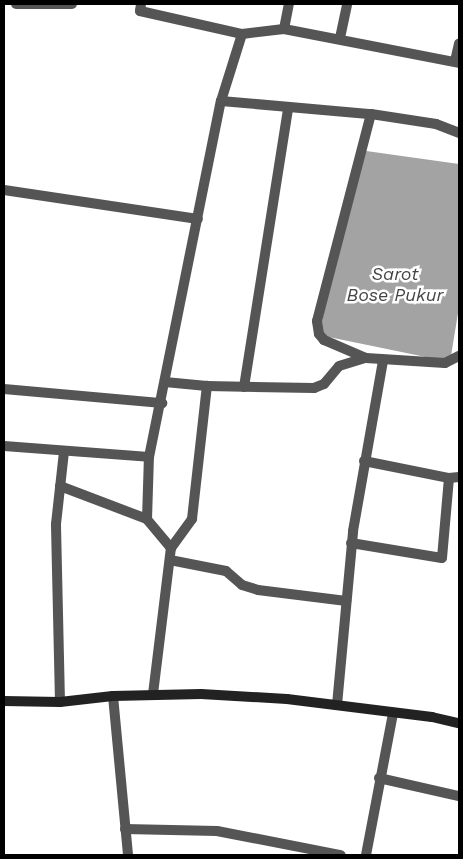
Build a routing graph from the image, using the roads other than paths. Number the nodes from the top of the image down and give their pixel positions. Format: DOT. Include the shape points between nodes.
graph roads {
  1 [pos="16,4"];
  2 [pos="72,4"];
  3 [pos="141,4"];
  4 [pos="289,4"];
  5 [pos="347,4"];
  6 [pos="284,29"];
  7 [pos="242,34"];
  8 [pos="340,38"];
  9 [pos="459,43"];
  10 [pos="457,62"];
  11 [pos="221,101"];
  12 [pos="288,108"];
  13 [pos="371,114"];
  14 [pos="459,133"];
  15 [pos="4,190"];
  16 [pos="198,219"];
  17 [pos="459,356"];
  18 [pos="366,358"];
  19 [pos="383,360"];
  20 [pos="165,382"];
  21 [pos="207,386"];
  22 [pos="244,388"];
  23 [pos="4,389"];
  24 [pos="162,403"];
  25 [pos="4,446"];
  26 [pos="64,451"];
  27 [pos="149,457"];
  28 [pos="364,461"];
  29 [pos="454,477"];
  30 [pos="60,486"];
  31 [pos="147,519"];
  32 [pos="351,543"];
  33 [pos="171,548"];
  34 [pos="170,560"];
  35 [pos="346,601"];
  36 [pos="153,694"];
  37 [pos="113,696"];
  38 [pos="4,701"];
  39 [pos="60,702"];
  40 [pos="337,705"];
  41 [pos="393,712"];
  42 [pos="459,723"];
  43 [pos="379,778"];
  44 [pos="459,796"];
  45 [pos="125,829"];
  46 [pos="128,855"];
  47 [pos="341,855"];
  48 [pos="366,855"];
  1 -- 2 [label="street"];
  3 -- 7 [label="street" via="140,11"];
  4 -- 6 [label="street"];
  5 -- 8 [label="street"];
  6 -- 7 [label="street"];
  6 -- 8 [label="street"];
  7 -- 11 [label="street"];
  8 -- 10 [label="street"];
  9 -- 10 [label="street"];
  11 -- 12 [label="street"];
  11 -- 16 [label="street"];
  12 -- 13 [label="street"];
  12 -- 22 [label="street"];
  13 -- 14 [label="street" via="436,124"];
  13 -- 18 [label="street" via="317,321 319,334 324,340"];
  15 -- 16 [label="street"];
  16 -- 20 [label="street"];
  17 -- 19 [label="street" via="445,363"];
  18 -- 19 [label="street"];
  18 -- 22 [label="street" via="339,366 324,384 314,388"];
  19 -- 28 [label="street"];
  20 -- 21 [label="street"];
  20 -- 24 [label="street"];
  21 -- 22 [label="street"];
  21 -- 33 [label="street" via="192,519"];
  23 -- 24 [label="street"];
  24 -- 27 [label="street"];
  25 -- 26 [label="street"];
  26 -- 27 [label="street"];
  26 -- 30 [label="street"];
  27 -- 31 [label="street"];
  28 -- 29 [label="street"];
  28 -- 32 [label="street"];
  29 -- 32 [label="street" via="442,558"];
  30 -- 31 [label="street"];
  30 -- 39 [label="street" via="56,524"];
  31 -- 33 [label="street"];
  32 -- 35 [label="street"];
  33 -- 34 [label="street"];
  34 -- 35 [label="street" via="226,571 242,585 258,590"];
  34 -- 36 [label="street"];
  35 -- 40 [label="street"];
  36 -- 37 [label="street"];
  36 -- 40 [label="street"];
  37 -- 39 [label="street"];
  37 -- 45 [label="street"];
  38 -- 39 [label="street"];
  40 -- 41 [label="street"];
  41 -- 42 [label="street"];
  41 -- 43 [label="street"];
  43 -- 44 [label="street"];
  43 -- 48 [label="street"];
  45 -- 46 [label="street"];
  45 -- 47 [label="street" via="217,830"];
}
